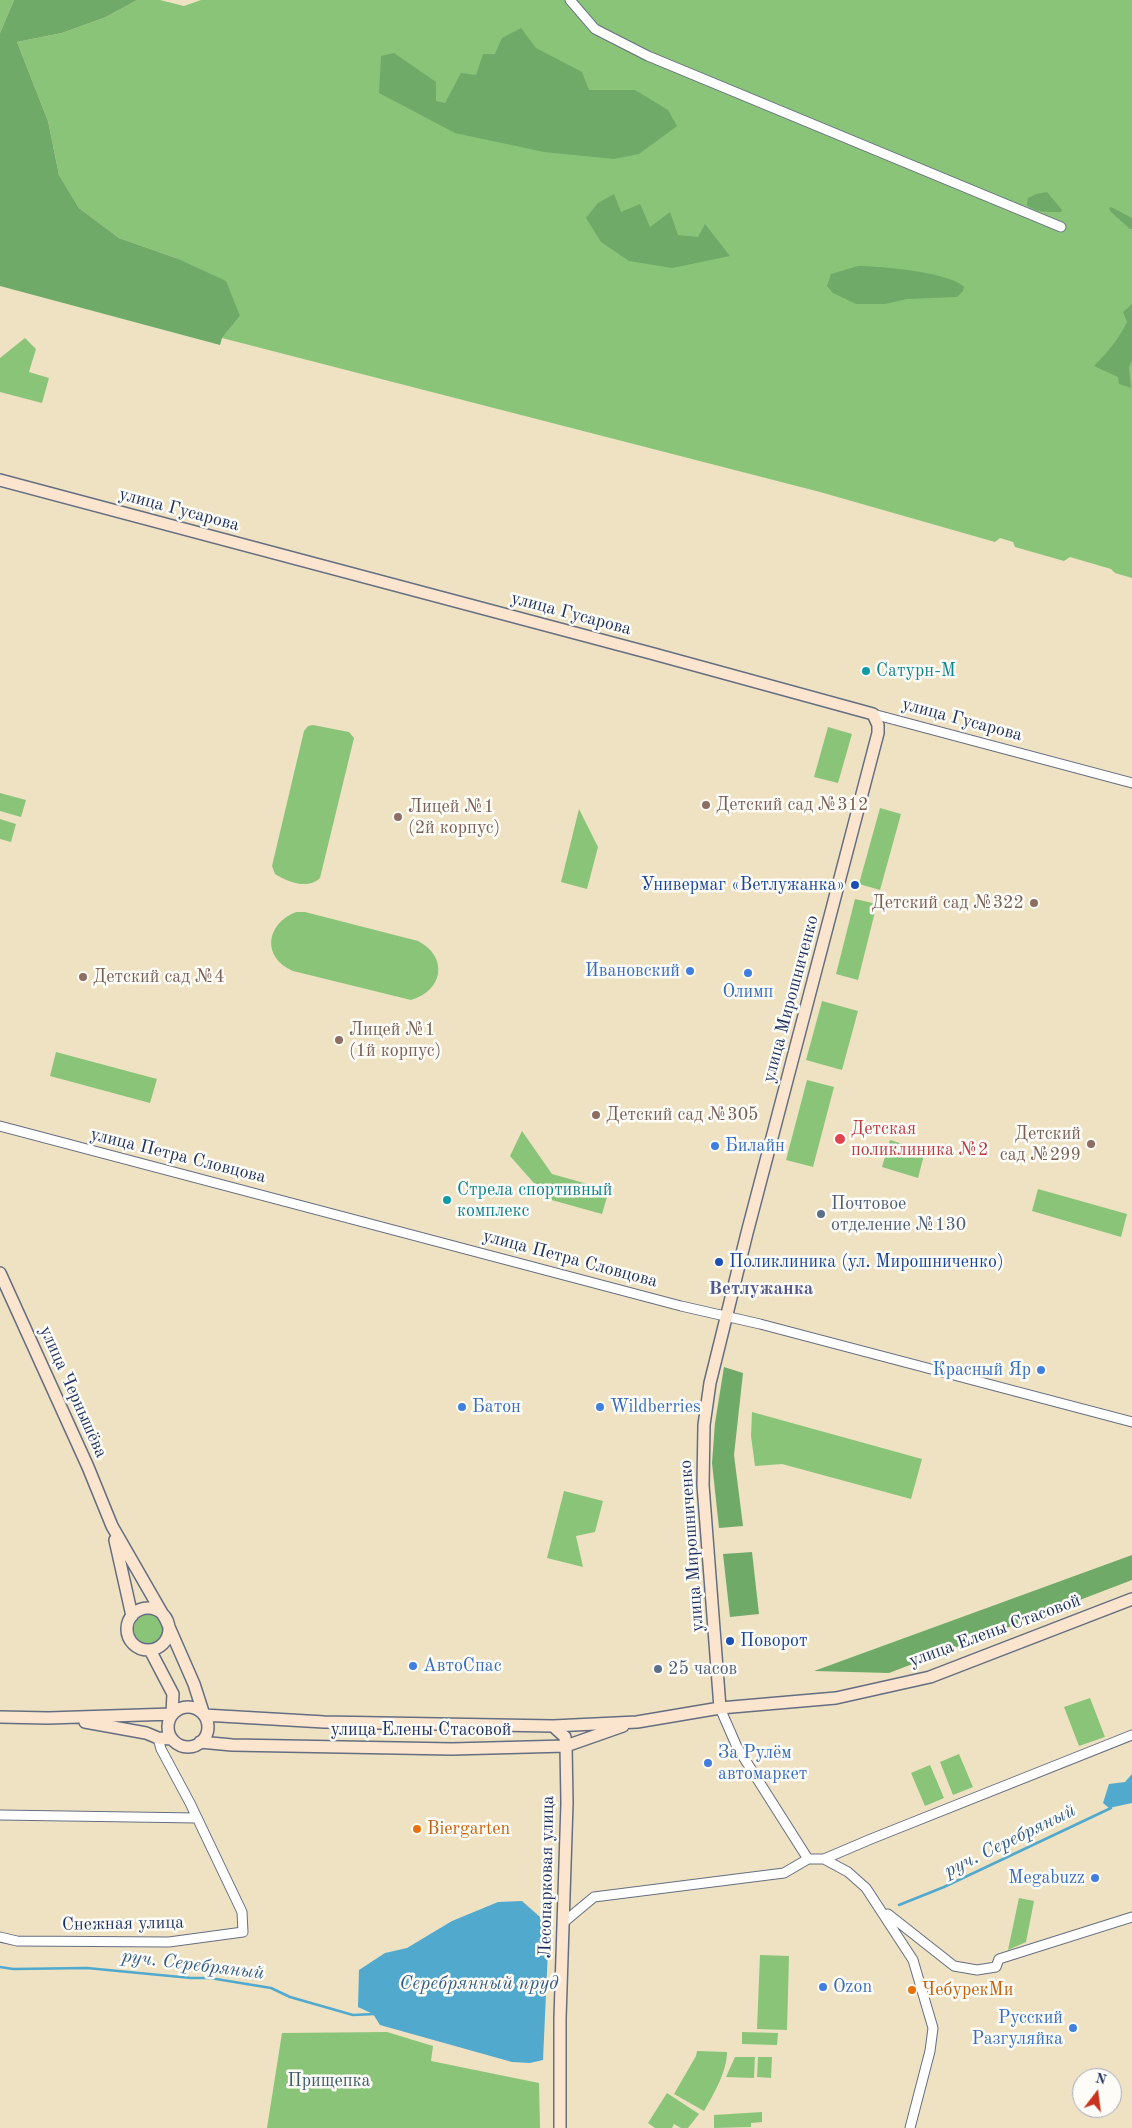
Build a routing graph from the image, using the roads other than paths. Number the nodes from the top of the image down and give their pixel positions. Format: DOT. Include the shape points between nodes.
graph roads {
  1 [pos="570,0"];
  2 [pos="1061,227"];
  3 [pos="0,480"];
  4 [pos="873,714"];
  5 [pos="1132,783"];
  6 [pos="0,1126"];
  7 [pos="0,1272"];
  8 [pos="4,1291"];
  9 [pos="726,1317"];
  10 [pos="1132,1422"];
  11 [pos="112,1526"];
  12 [pos="1132,1599"];
  13 [pos="132,1616"];
  14 [pos="166,1620"];
  15 [pos="150,1650"];
  16 [pos="720,1708"];
  17 [pos="172,1714"];
  18 [pos="204,1715"];
  19 [pos="0,1717"];
  20 [pos="48,1718"];
  21 [pos="637,1722"];
  22 [pos="554,1726"];
  23 [pos="1132,1735"];
  24 [pos="158,1738"];
  25 [pos="171,1739"];
  26 [pos="200,1742"];
  27 [pos="566,1746"];
  28 [pos="0,1815"];
  29 [pos="197,1818"];
  30 [pos="808,1859"];
  31 [pos="824,1860"];
  32 [pos="882,1910"];
  33 [pos="1132,1917"];
  34 [pos="564,1922"];
  35 [pos="0,1937"];
  36 [pos="560,2128"];
  37 [pos="910,2128"];
  1 -- 2 [label="street" via="595,29 648,56"];
  3 -- 4 [label="street, улица Гусарова"];
  4 -- 5 [label="street, улица Гусарова"];
  4 -- 9 [label="street, улица Мирошниченко" via="878,733"];
  6 -- 9 [label="street, улица Петра Словцова"];
  7 -- 8 [label="street, улица Чернышёва"];
  8 -- 11 [label="street, улица Чернышёва" via="88,1467"];
  9 -- 10 [label="street, улица Петра Словцова"];
  9 -- 16 [label="street, улица Мирошниченко" via="710,1383 704,1425 703,1476"];
  11 -- 13 [label="street, улица Чернышёва"];
  11 -- 14 [label="street, улица Чернышёва"];
  12 -- 16 [label="street, улица Елены Стасовой" via="930,1677 836,1698"];
  13 -- 14 [label="street" via="140,1609 153,1608"];
  13 -- 15 [label="street, улица Чернышёва" via="128,1624 129,1639 140,1648"];
  14 -- 15 [label="street" via="168,1638 159,1648"];
  14 -- 18 [label="street, улица Чернышёва"];
  15 -- 17 [label="street" via="172,1694"];
  16 -- 21 [label="street, улица Елены Стасовой"];
  16 -- 30 [label="street" via="737,1747"];
  17 -- 18 [label="street" via="188,1706"];
  17 -- 20 [label="street"];
  17 -- 25 [label="street" via="167,1726"];
  18 -- 22 [label="street, улица Елены Стасовой" via="324,1722"];
  18 -- 26 [label="street" via="207,1732"];
  19 -- 20 [label="street"];
  20 -- 24 [label="street" via="111,1726"];
  21 -- 22 [label="street, улица Елены Стасовой"];
  21 -- 27 [label="street, улица Елены Стасовой"];
  22 -- 27 [label="street" via="565,1737"];
  23 -- 31 [label="street"];
  24 -- 25 [label="street"];
  24 -- 29 [label="street, Снежная улица"];
  25 -- 26 [label="street" via="188,1747"];
  26 -- 27 [label="street, улица Елены Стасовой" via="435,1749"];
  27 -- 34 [label="street, Лесопарковая улица"];
  28 -- 29 [label="street"];
  29 -- 35 [label="street, Снежная улица" via="242,1912 243,1932 169,1942 17,1941"];
  30 -- 31 [label="street"];
  30 -- 34 [label="street" via="784,1873 594,1897"];
  31 -- 32 [label="street" via="848,1872 866,1888"];
  32 -- 33 [label="street" via="954,1966 977,1970 996,1967 1000,1959"];
  32 -- 37 [label="street" via="913,1960 933,2028"];
  34 -- 36 [label="street, Лесопарковая улица"];
}
